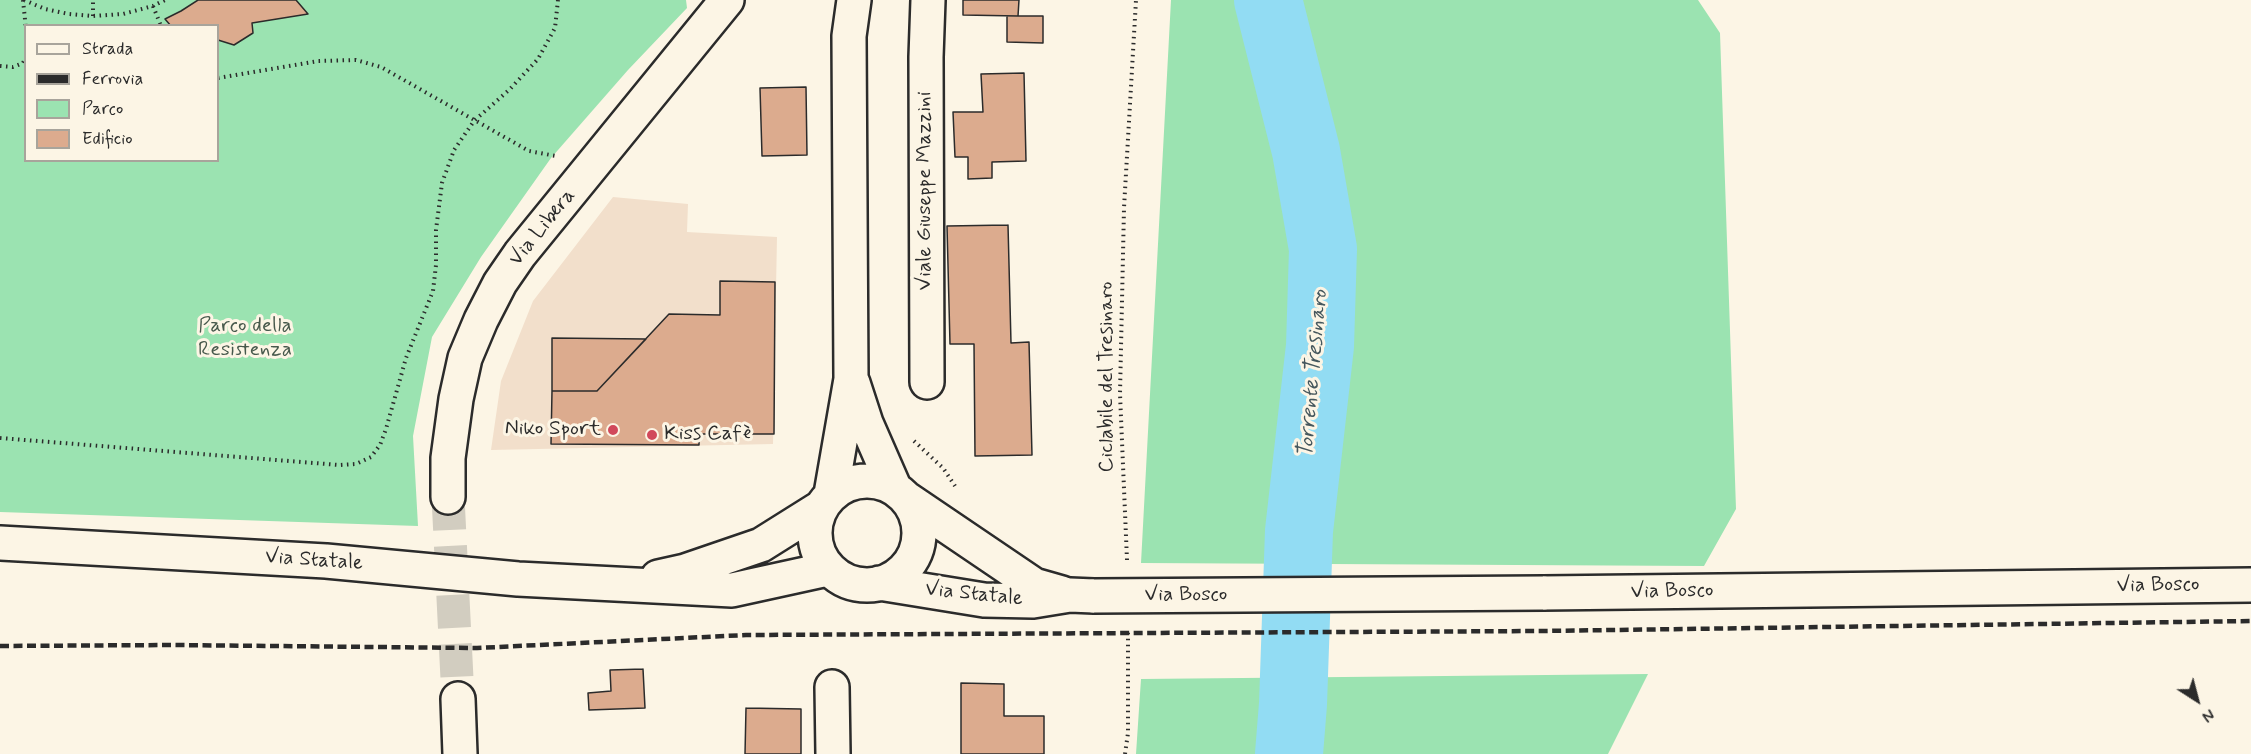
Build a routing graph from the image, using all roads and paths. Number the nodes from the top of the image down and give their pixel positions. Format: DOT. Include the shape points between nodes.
graph roads {
  1 [pos="23,0"];
  2 [pos="93,0"];
  3 [pos="165,0"];
  4 [pos="558,0"];
  5 [pos="727,0"];
  6 [pos="842,0"];
  7 [pos="854,0"];
  8 [pos="928,0"];
  9 [pos="1136,0"];
  10 [pos="153,6"];
  11 [pos="93,16"];
  12 [pos="25,24"];
  13 [pos="160,24"];
  14 [pos="849,36"];
  15 [pos="24,61"];
  16 [pos="0,66"];
  17 [pos="219,78"];
  18 [pos="474,121"];
  19 [pos="586,175"];
  20 [pos="851,379"];
  21 [pos="927,382"];
  22 [pos="0,438"];
  23 [pos="901,493"];
  24 [pos="448,497"];
  25 [pos="826,501"];
  26 [pos="0,543"];
  27 [pos="828,569"];
  28 [pos="1127,570"];
  29 [pos="879,583"];
  30 [pos="627,584"];
  31 [pos="2251,585"];
  32 [pos="1082,596"];
  33 [pos="1128,627"];
  34 [pos="832,687"];
  35 [pos="458,699"];
  36 [pos="460,754"];
  37 [pos="833,754"];
  38 [pos="1125,754"];
  1 -- 11 [label="path" via="45,9"];
  1 -- 12 [label="path"];
  2 -- 11 [label="path"];
  3 -- 10 [label="path"];
  4 -- 18 [label="path" via="555,28 538,59"];
  5 -- 19 [label="main road, Via Libera"];
  6 -- 14 [label="main road"];
  7 -- 14 [label="main road"];
  8 -- 21 [label="main road, Viale Giuseppe Mazzini"];
  9 -- 28 [label="path, Ciclabile del Tresinaro" via="1124,208 1120,394"];
  10 -- 11 [label="path"];
  10 -- 13 [label="path"];
  14 -- 20 [label="main road"];
  15 -- 16 [label="path" via="13,67"];
  17 -- 18 [label="path" via="318,61 356,60 381,67"];
  18 -- 19 [label="path" via="529,151 564,158"];
  18 -- 22 [label="path" via="454,150 442,183 433,291 406,358 386,429 371,457 356,464 339,465"];
  19 -- 24 [label="main road, Via Libera" via="520,254 500,283 477,330 465,358 456,399 448,458"];
  20 -- 23 [label="main road" via="866,423"];
  20 -- 25 [label="main road"];
  23 -- 25 [label="main road, Via Statale" via="878,481 861,480 845,485"];
  23 -- 29 [label="main road, Via Statale" via="916,513 917,546 900,573"];
  23 -- 32 [label="main road, Via Statale" via="1034,585"];
  25 -- 27 [label="main road" via="815,524 820,556"];
  25 -- 30 [label="main road, Via Statale" via="762,545 685,571"];
  26 -- 30 [label="main road, Via Statale" via="326,561 518,579"];
  27 -- 29 [label="main road, Via Statale" via="856,584"];
  27 -- 30 [label="main road, Via Statale" via="732,590"];
  29 -- 32 [label="main road, Via Statale" via="984,600"];
  31 -- 32 [label="main road, Via Bosco, bridge"];
  33 -- 38 [label="path"];
  34 -- 37 [label="main road"];
  35 -- 36 [label="main road"];
}
